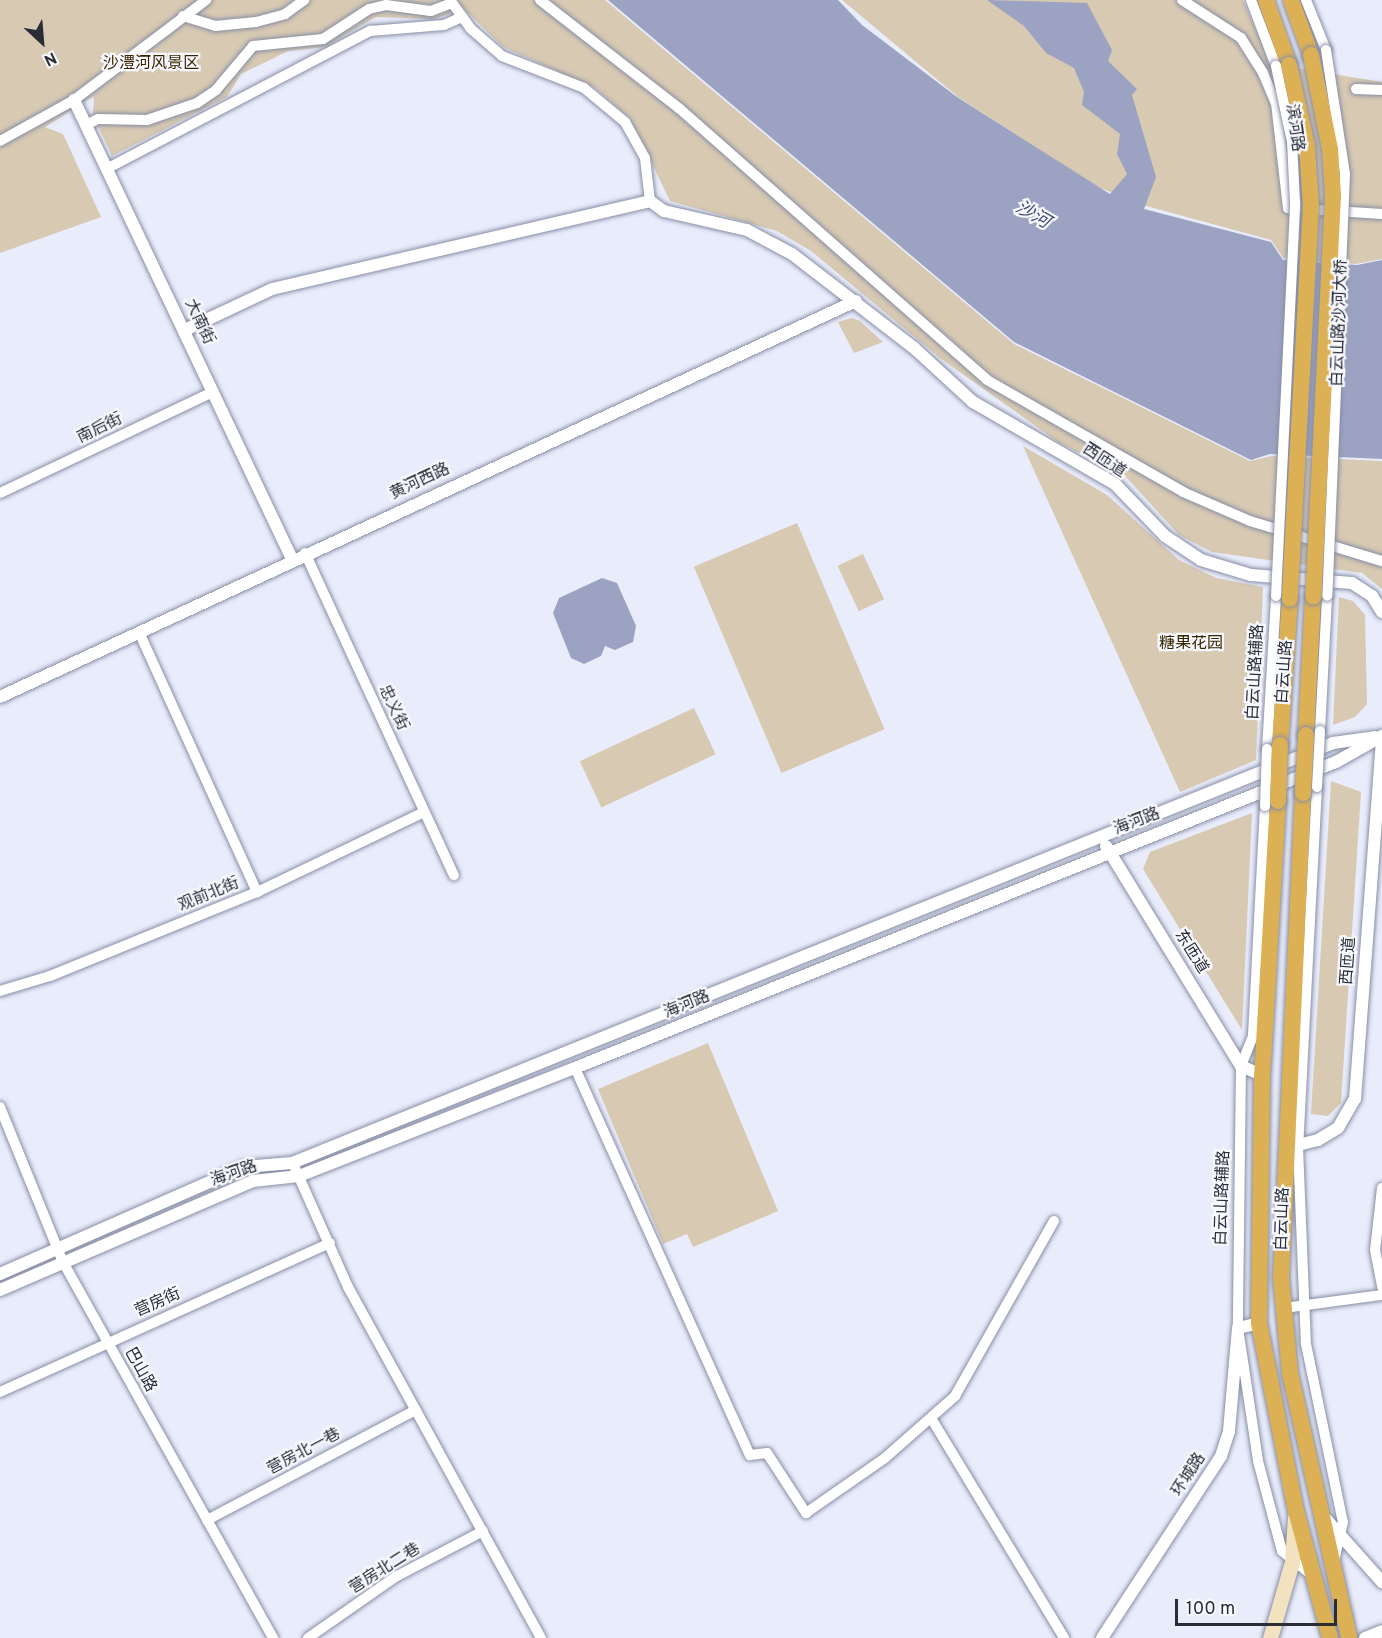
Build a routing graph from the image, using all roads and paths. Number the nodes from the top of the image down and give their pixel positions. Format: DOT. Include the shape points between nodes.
graph roads {
  1 [pos="206,0"];
  2 [pos="304,0"];
  3 [pos="540,0"];
  4 [pos="1182,0"];
  5 [pos="1251,0"];
  6 [pos="1266,0"];
  7 [pos="1291,0"];
  8 [pos="1306,0"];
  9 [pos="451,1"];
  10 [pos="183,16"];
  11 [pos="462,17"];
  12 [pos="1319,53"];
  13 [pos="1282,65"];
  14 [pos="1356,89"];
  15 [pos="1382,90"];
  16 [pos="74,100"];
  17 [pos="87,125"];
  18 [pos="0,141"];
  19 [pos="108,168"];
  20 [pos="650,201"];
  21 [pos="1382,214"];
  22 [pos="856,302"];
  23 [pos="185,330"];
  24 [pos="213,392"];
  25 [pos="0,493"];
  26 [pos="305,553"];
  27 [pos="292,559"];
  28 [pos="1382,561"];
  29 [pos="1283,597"];
  30 [pos="1320,597"];
  31 [pos="1382,612"];
  32 [pos="139,632"];
  33 [pos="0,697"];
  34 [pos="1382,736"];
  35 [pos="1271,803"];
  36 [pos="424,812"];
  37 [pos="1100,836"];
  38 [pos="1109,851"];
  39 [pos="454,875"];
  40 [pos="257,892"];
  41 [pos="0,991"];
  42 [pos="1241,1066"];
  43 [pos="575,1068"];
  44 [pos="1262,1075"];
  45 [pos="0,1107"];
  46 [pos="1292,1148"];
  47 [pos="292,1163"];
  48 [pos="299,1176"];
  49 [pos="1382,1188"];
  50 [pos="1054,1221"];
  51 [pos="1380,1228"];
  52 [pos="330,1243"];
  53 [pos="57,1248"];
  54 [pos="63,1262"];
  55 [pos="0,1274"];
  56 [pos="1382,1282"];
  57 [pos="0,1290"];
  58 [pos="1382,1295"];
  59 [pos="1305,1306"];
  60 [pos="1284,1308"];
  61 [pos="1259,1323"];
  62 [pos="1238,1328"];
  63 [pos="107,1342"];
  64 [pos="0,1392"];
  65 [pos="416,1410"];
  66 [pos="931,1418"];
  67 [pos="1317,1507"];
  68 [pos="1296,1511"];
  69 [pos="207,1520"];
  70 [pos="483,1531"];
  71 [pos="1339,1538"];
  72 [pos="1292,1559"];
  73 [pos="1332,1570"];
  74 [pos="1313,1575"];
  75 [pos="1382,1582"];
  76 [pos="1382,1631"];
  77 [pos="273,1638"];
  78 [pos="308,1638"];
  79 [pos="541,1638"];
  80 [pos="1064,1638"];
  81 [pos="1102,1638"];
  82 [pos="1270,1638"];
  83 [pos="1330,1638"];
  84 [pos="1349,1638"];
  85 [pos="1365,1638"];
  1 -- 10 [label="street"];
  2 -- 10 [label="street" via="285,14 256,22 215,26"];
  3 -- 28 [label="street" via="680,108 987,380 1183,492 1250,521"];
  4 -- 21 [label="street, 滨河路" via="1241,38 1263,73 1276,103 1288,208"];
  5 -- 13 [label="street"];
  6 -- 13 [label="highway"];
  7 -- 12 [label="highway"];
  8 -- 12 [label="street"];
  9 -- 11 [label="street"];
  9 -- 17 [label="street" via="431,11 386,5 369,9 322,39 253,46 216,90 189,107 147,120 98,119"];
  10 -- 16 [label="street"];
  11 -- 19 [label="street" via="444,25 370,32"];
  11 -- 20 [label="street" via="502,56 584,88 625,122 645,158"];
  12 -- 30 [label="highway, 白云山路沙河大桥, bridge" via="1333,195"];
  13 -- 29 [label="highway, 白云山路沙河大桥, bridge" via="1307,146 1311,206"];
  14 -- 15 [label="street"];
  16 -- 17 [label="street, 大南街"];
  16 -- 18 [label="street"];
  17 -- 19 [label="street, 大南街"];
  19 -- 23 [label="street, 大南街"];
  20 -- 22 [label="street, 西匝道" via="664,212 747,230 792,254"];
  20 -- 23 [label="street" via="272,290"];
  22 -- 26 [label="street, 黄河西路"];
  22 -- 31 [label="street, 西匝道" via="973,402 1115,484 1165,536 1201,560 1251,575 1352,583 1372,596"];
  23 -- 24 [label="street, 大南街"];
  24 -- 25 [label="street, 南后街"];
  24 -- 27 [label="street, 大南街"];
  26 -- 27 [label="street, 黄河西路"];
  26 -- 36 [label="street, 忠义街"];
  27 -- 32 [label="street, 黄河西路"];
  29 -- 35 [label="highway, 白云山路, bridge"];
  30 -- 46 [label="highway, 白云山路, bridge"];
  32 -- 33 [label="street, 黄河西路"];
  32 -- 40 [label="street"];
  34 -- 46 [label="street, 西匝道" via="1355,1100 1338,1128"];
  35 -- 42 [label="street, 白云山路辅路" via="1253,1036"];
  35 -- 44 [label="highway, 白云山路"];
  36 -- 39 [label="street, 忠义街"];
  36 -- 40 [label="street, 观前北街"];
  37 -- 38 [label="street, 东匝道"];
  37 -- 38 [label="street, 海河路" via="1333,742 1382,736 1336,762"];
  37 -- 47 [label="street, 海河路"];
  38 -- 42 [label="street, 东匝道"];
  38 -- 43 [label="street, 海河路"];
  40 -- 41 [label="street, 观前北街" via="50,976"];
  42 -- 44 [label="street"];
  42 -- 62 [label="street, 白云山路辅路"];
  43 -- 48 [label="street, 海河路"];
  43 -- 66 [label="street" via="750,1455 767,1453 806,1513 885,1458"];
  44 -- 61 [label="highway, 白云山路"];
  45 -- 53 [label="street, 巴山路"];
  46 -- 59 [label="street"];
  46 -- 60 [label="highway, 白云山路"];
  47 -- 48 [label="street"];
  47 -- 53 [label="street, 海河路" via="244,1167"];
  48 -- 52 [label="street"];
  48 -- 54 [label="street, 海河路" via="253,1182"];
  49 -- 51 [label="street"];
  50 -- 66 [label="street" via="955,1396"];
  51 -- 56 [label="street"];
  52 -- 63 [label="street, 营房街"];
  52 -- 65 [label="street"];
  53 -- 54 [label="street, 巴山路"];
  53 -- 55 [label="street, 海河路"];
  54 -- 57 [label="street, 海河路"];
  54 -- 63 [label="street, 巴山路"];
  58 -- 59 [label="street"];
  59 -- 60 [label="street"];
  59 -- 71 [label="street" via="1313,1389 1343,1522"];
  60 -- 67 [label="highway, 白云山路" via="1290,1373"];
  61 -- 62 [label="street"];
  61 -- 68 [label="highway, 白云山路"];
  62 -- 72 [label="street, 白云山路辅路" via="1258,1461 1282,1551"];
  62 -- 81 [label="street, 环城路" via="1229,1431 1221,1456"];
  63 -- 64 [label="street, 营房街"];
  63 -- 69 [label="street, 巴山路"];
  65 -- 69 [label="street, 营房北一巷"];
  65 -- 70 [label="street"];
  66 -- 80 [label="street"];
  67 -- 71 [label="street"];
  67 -- 73 [label="highway, 白云山路"];
  68 -- 72 [label="main road"];
  68 -- 74 [label="highway, 白云山路"];
  69 -- 77 [label="street, 巴山路"];
  70 -- 78 [label="street, 营房北二巷" via="397,1576"];
  70 -- 79 [label="street"];
  71 -- 73 [label="street"];
  71 -- 75 [label="street"];
  72 -- 74 [label="street, 白云山路辅路"];
  72 -- 82 [label="main road"];
  73 -- 84 [label="highway, 白云山路"];
  74 -- 83 [label="highway, 白云山路"];
  76 -- 85 [label="street"];
}
